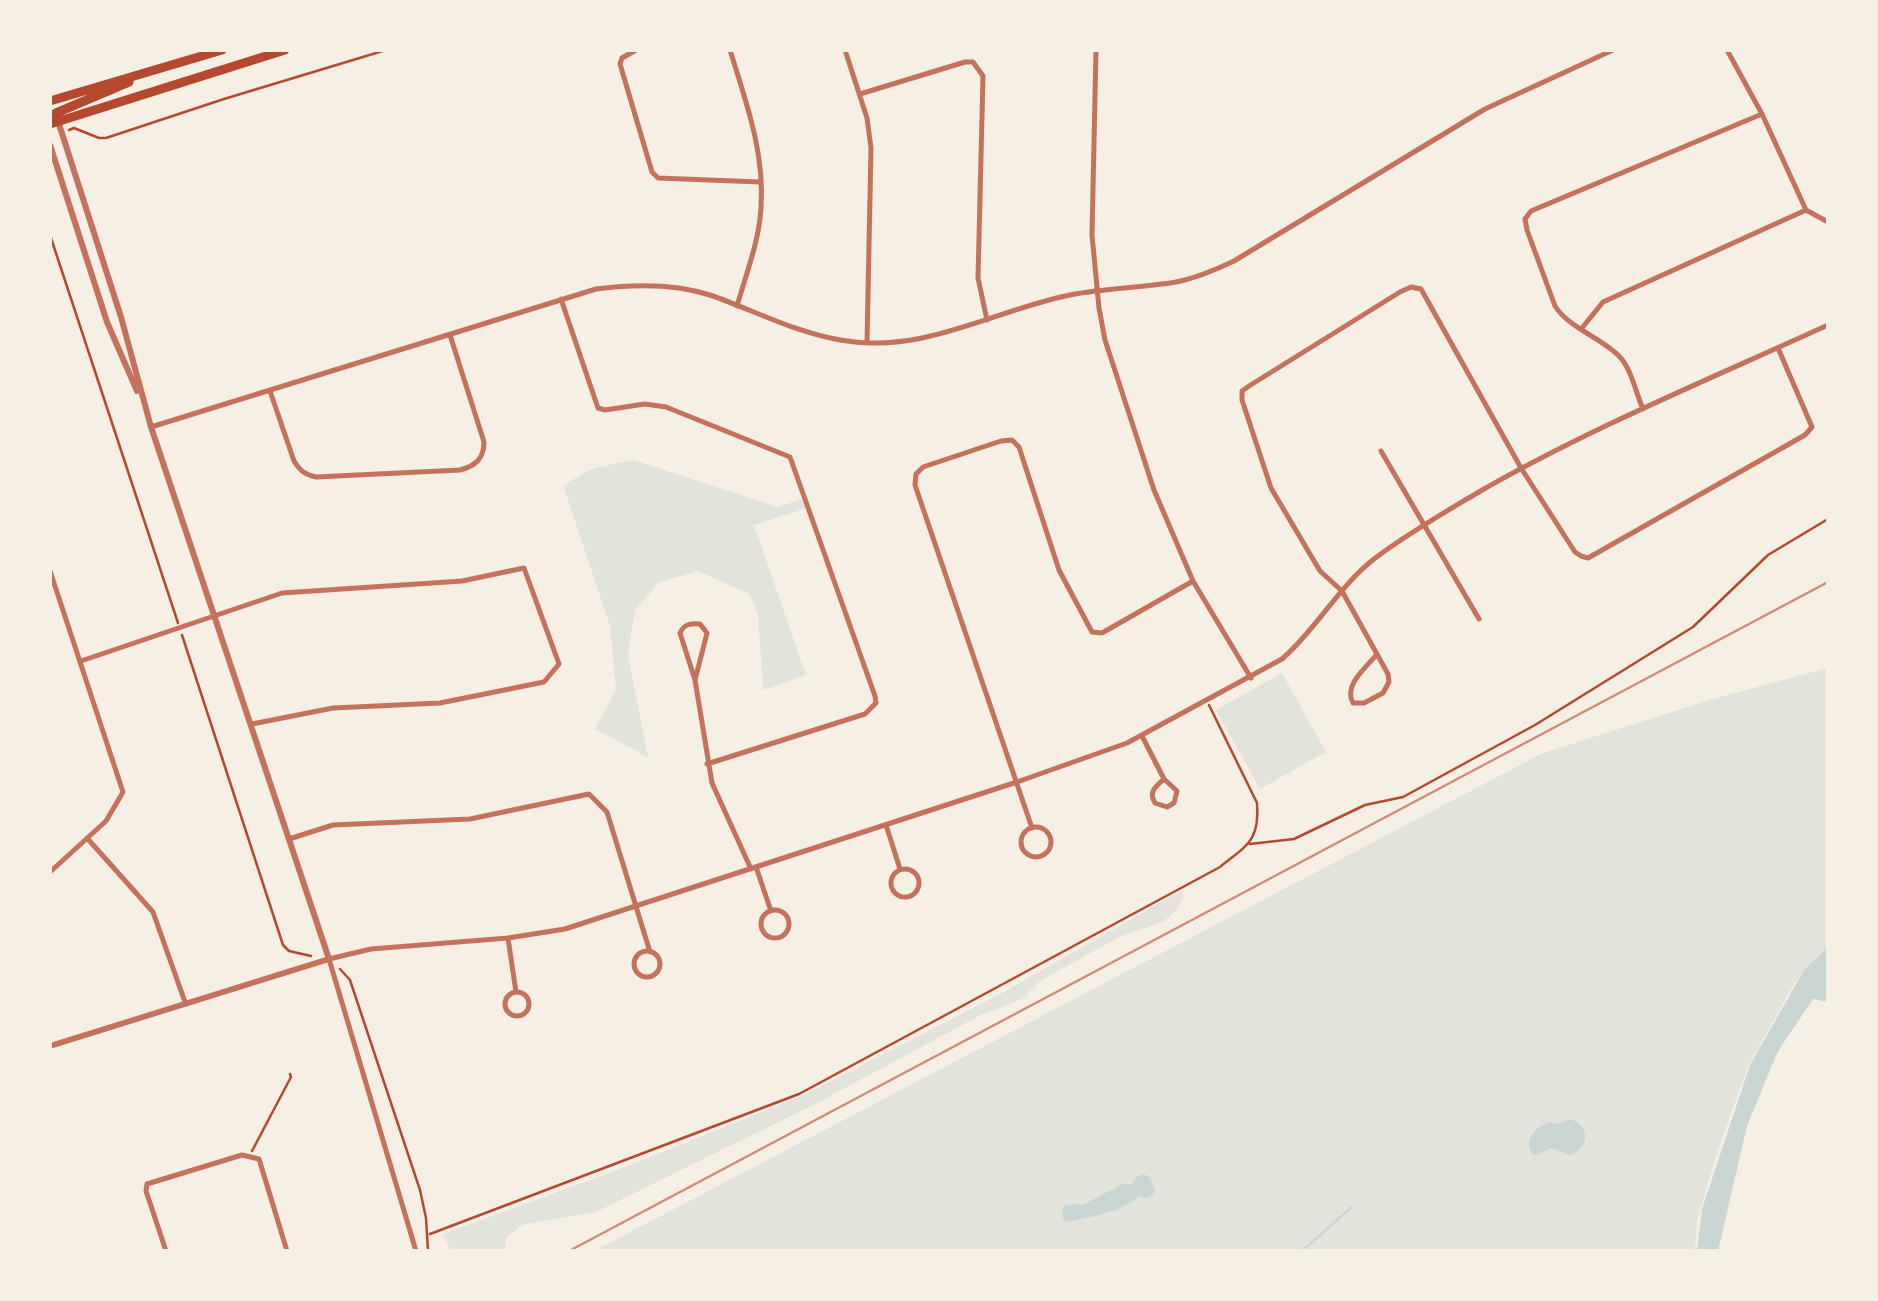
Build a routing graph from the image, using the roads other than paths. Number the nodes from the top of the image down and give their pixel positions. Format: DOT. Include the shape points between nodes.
graph roads {
  1 [pos="222,50"];
  2 [pos="285,50"];
  3 [pos="636,50"];
  4 [pos="730,50"];
  5 [pos="845,50"];
  6 [pos="1096,50"];
  7 [pos="1613,50"];
  8 [pos="1728,50"];
  9 [pos="1602,52"];
  10 [pos="168,66"];
  11 [pos="860,94"];
  12 [pos="51,101"];
  13 [pos="1762,114"];
  14 [pos="53,121"];
  15 [pos="50,145"];
  16 [pos="760,182"];
  17 [pos="1806,210"];
  18 [pos="1828,222"];
  19 [pos="1096,290"];
  20 [pos="561,298"];
  21 [pos="115,299"];
  22 [pos="102,304"];
  23 [pos="737,306"];
  24 [pos="988,320"];
  25 [pos="1828,325"];
  26 [pos="1582,328"];
  27 [pos="450,334"];
  28 [pos="867,343"];
  29 [pos="1778,348"];
  30 [pos="270,390"];
  31 [pos="1642,409"];
  32 [pos="148,415"];
  33 [pos="151,427"];
  34 [pos="1381,452"];
  35 [pos="1520,468"];
  36 [pos="1422,525"];
  37 [pos="50,571"];
  38 [pos="1193,581"];
  39 [pos="1342,591"];
  40 [pos="215,616"];
  41 [pos="1479,619"];
  42 [pos="1377,654"];
  43 [pos="81,661"];
  44 [pos="1251,678"];
  45 [pos="695,680"];
  46 [pos="252,724"];
  47 [pos="1142,736"];
  48 [pos="707,764"];
  49 [pos="1164,778"];
  50 [pos="1017,782"];
  51 [pos="886,824"];
  52 [pos="1032,828"];
  53 [pos="87,838"];
  54 [pos="289,838"];
  55 [pos="754,868"];
  56 [pos="900,869"];
  57 [pos="50,872"];
  58 [pos="636,906"];
  59 [pos="771,911"];
  60 [pos="508,938"];
  61 [pos="650,952"];
  62 [pos="329,959"];
  63 [pos="516,992"];
  64 [pos="185,1002"];
  65 [pos="50,1046"];
  66 [pos="166,1251"];
  67 [pos="287,1251"];
  68 [pos="416,1251"];
  1 -- 10 [label="main road"];
  2 -- 14 [label="main road"];
  3 -- 16 [label="street" via="620,64 652,172 658,178"];
  4 -- 16 [label="street" via="753,127"];
  5 -- 11 [label="street"];
  6 -- 19 [label="street"];
  7 -- 9 [label="street"];
  8 -- 13 [label="street"];
  9 -- 19 [label="street" via="1485,108 1221,267 1178,282"];
  10 -- 12 [label="main road"];
  10 -- 14 [label="main road"];
  11 -- 24 [label="street" via="966,62 980,69 978,278"];
  11 -- 28 [label="street" via="871,148"];
  13 -- 17 [label="street"];
  13 -- 26 [label="street" via="1530,210 1527,230 1556,306"];
  14 -- 21 [label="street"];
  15 -- 22 [label="street"];
  16 -- 23 [label="street" via="756,240"];
  17 -- 18 [label="street"];
  17 -- 26 [label="street" via="1603,302"];
  19 -- 24 [label="street"];
  19 -- 38 [label="street" via="1105,340 1154,490"];
  20 -- 23 [label="street" via="660,286"];
  20 -- 27 [label="street"];
  20 -- 48 [label="street" via="598,408 666,407 790,457 875,696 866,714"];
  21 -- 22 [label="street"];
  21 -- 32 [label="street"];
  22 -- 32 [label="street"];
  23 -- 28 [label="street" via="823,337"];
  24 -- 28 [label="street" via="920,340"];
  25 -- 29 [label="street"];
  26 -- 31 [label="street" via="1623,359"];
  27 -- 30 [label="street"];
  27 -- 30 [label="street" via="484,442 472,467 309,476 294,462"];
  29 -- 31 [label="street"];
  29 -- 35 [label="street" via="1812,427 1805,435 1588,558 1574,552"];
  30 -- 33 [label="street"];
  31 -- 35 [label="street"];
  32 -- 33 [label="street"];
  33 -- 40 [label="street"];
  34 -- 36 [label="street"];
  35 -- 36 [label="street"];
  35 -- 39 [label="street" via="1421,289 1400,292 1249,386 1242,400 1270,488 1320,571"];
  36 -- 39 [label="street"];
  36 -- 41 [label="street"];
  37 -- 43 [label="street"];
  38 -- 44 [label="street"];
  38 -- 50 [label="street" via="1102,633 1092,632 1059,570 1012,440 922,467 915,485"];
  39 -- 42 [label="street"];
  39 -- 44 [label="street" via="1301,643"];
  40 -- 43 [label="street"];
  40 -- 46 [label="street"];
  40 -- 46 [label="street" via="282,593 462,581 524,568 560,664 544,682 440,704 333,708"];
  42 -- 42 [label="street" via="1350,686 1353,703 1364,704 1386,689 1388,674"];
  43 -- 53 [label="street" via="123,792"];
  44 -- 47 [label="street"];
  45 -- 45 [label="street" via="706,633 700,624 680,633"];
  45 -- 48 [label="street"];
  46 -- 54 [label="street"];
  47 -- 49 [label="street"];
  47 -- 50 [label="street"];
  48 -- 55 [label="street" via="720,805"];
  49 -- 49 [label="street" via="1152,796 1167,807 1177,796"];
  50 -- 51 [label="street"];
  50 -- 52 [label="street"];
  51 -- 55 [label="street"];
  51 -- 56 [label="street"];
  52 -- 52 [label="street" via="1021,844 1030,857 1040,858 1051,838"];
  53 -- 57 [label="street"];
  53 -- 64 [label="street" via="153,912"];
  54 -- 58 [label="street" via="334,825 470,819 589,794 607,812"];
  54 -- 62 [label="street"];
  55 -- 58 [label="street"];
  55 -- 59 [label="street"];
  56 -- 56 [label="street" via="892,890 904,898 914,895 919,878"];
  58 -- 60 [label="street"];
  58 -- 61 [label="street"];
  59 -- 59 [label="street" via="763,930 779,937 788,920"];
  60 -- 62 [label="street"];
  60 -- 63 [label="street"];
  61 -- 61 [label="street" via="634,963 646,978 659,968"];
  62 -- 64 [label="street"];
  62 -- 68 [label="street"];
  63 -- 63 [label="street" via="505,1006 518,1016 529,1001"];
  64 -- 65 [label="street"];
  66 -- 67 [label="street" via="148,1184 242,1156 258,1160"];
}
